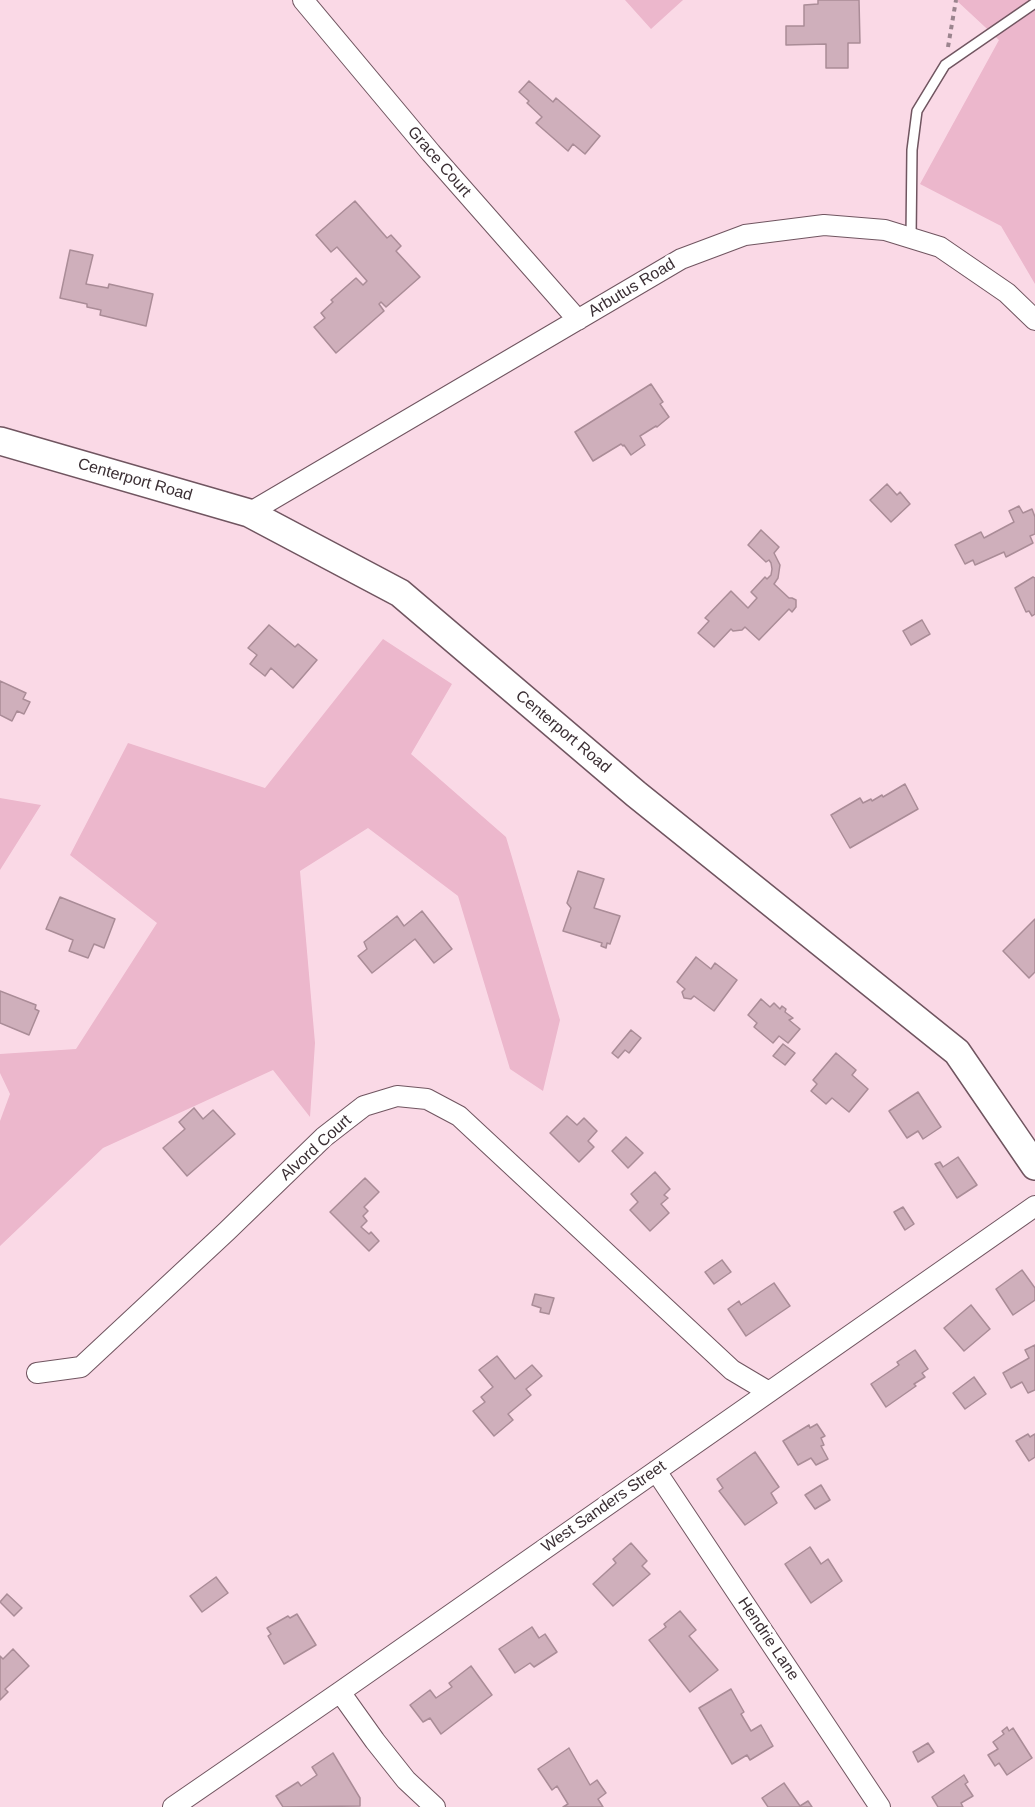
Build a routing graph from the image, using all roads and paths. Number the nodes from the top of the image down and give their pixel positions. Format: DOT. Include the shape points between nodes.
graph roads {
  1 [pos="303,0"];
  2 [pos="956,0"];
  3 [pos="1035,3"];
  4 [pos="945,65"];
  5 [pos="911,238"];
  6 [pos="578,320"];
  7 [pos="1035,320"];
  8 [pos="0,441"];
  9 [pos="249,513"];
  10 [pos="1035,1166"];
  11 [pos="1035,1206"];
  12 [pos="37,1373"];
  13 [pos="769,1392"];
  14 [pos="656,1471"];
  15 [pos="340,1692"];
  16 [pos="173,1807"];
  17 [pos="435,1807"];
  18 [pos="880,1807"];
  1 -- 6 [label="street, Grace Court" via="430,153"];
  2 -- 4 [label="path"];
  3 -- 4 [label="lane"];
  4 -- 5 [label="lane" via="917,111 912,150"];
  5 -- 6 [label="street, Arbutus Road" via="885,230 824,225 745,235 681,259"];
  5 -- 7 [label="street, Arbutus Road" via="939,247 1007,293"];
  6 -- 9 [label="street, Arbutus Road"];
  8 -- 9 [label="main road, Centerport Road"];
  9 -- 10 [label="main road, Centerport Road" via="400,593 636,794 957,1052"];
  11 -- 13 [label="street, West Sanders Street"];
  12 -- 13 [label="street, Alvord Court" via="81,1367 324,1137 364,1106 397,1096 427,1099 459,1116 716,1356"];
  13 -- 14 [label="street, West Sanders Street"];
  14 -- 15 [label="street, West Sanders Street"];
  14 -- 18 [label="street, Hendrie Lane"];
  15 -- 16 [label="street, West Sanders Street"];
  15 -- 17 [label="street" via="406,1780"];
}
